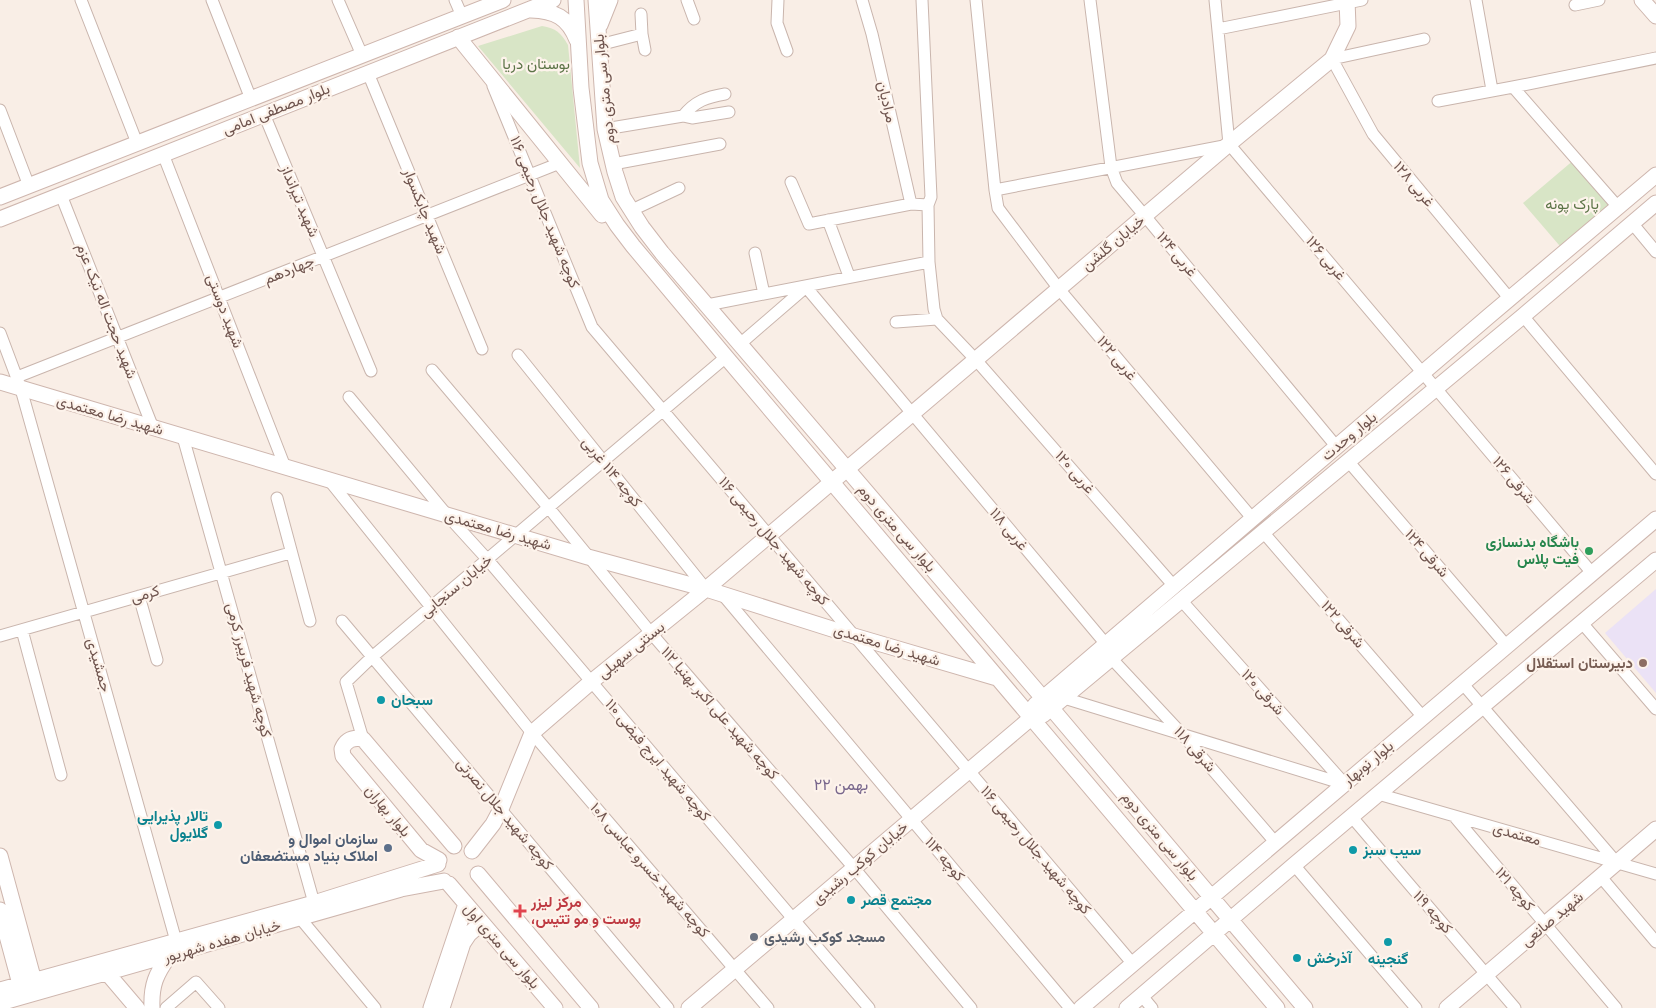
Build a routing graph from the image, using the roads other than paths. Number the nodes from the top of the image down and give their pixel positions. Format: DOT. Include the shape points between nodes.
graph roads {
  1 [pos="81,0"];
  2 [pos="212,0"];
  3 [pos="338,0"];
  4 [pos="455,0"];
  5 [pos="503,0"];
  6 [pos="553,0"];
  7 [pos="576,0"];
  8 [pos="596,0"];
  9 [pos="610,0"];
  10 [pos="687,0"];
  11 [pos="778,0"];
  12 [pos="862,0"];
  13 [pos="922,0"];
  14 [pos="976,0"];
  15 [pos="1090,0"];
  16 [pos="1215,0"];
  17 [pos="1476,0"];
  18 [pos="1599,0"];
  19 [pos="1642,0"];
  20 [pos="1352,1"];
  21 [pos="1575,4"];
  22 [pos="527,10"];
  23 [pos="641,14"];
  24 [pos="462,16"];
  25 [pos="1656,16"];
  26 [pos="694,19"];
  27 [pos="1218,29"];
  28 [pos="642,34"];
  29 [pos="458,37"];
  30 [pos="599,38"];
  31 [pos="1424,40"];
  32 [pos="578,45"];
  33 [pos="645,50"];
  34 [pos="787,50"];
  35 [pos="362,55"];
  36 [pos="1656,58"];
  37 [pos="1332,59"];
  38 [pos="368,73"];
  39 [pos="489,74"];
  40 [pos="1513,87"];
  41 [pos="1492,90"];
  42 [pos="725,94"];
  43 [pos="250,99"];
  44 [pos="1438,101"];
  45 [pos="0,110"];
  46 [pos="729,112"];
  47 [pos="264,114"];
  48 [pos="683,116"];
  49 [pos="605,129"];
  50 [pos="137,143"];
  51 [pos="720,144"];
  52 [pos="1229,144"];
  53 [pos="163,154"];
  54 [pos="560,163"];
  55 [pos="613,164"];
  56 [pos="1111,167"];
  57 [pos="530,174"];
  58 [pos="1656,175"];
  59 [pos="791,182"];
  60 [pos="29,186"];
  61 [pos="678,188"];
  62 [pos="995,190"];
  63 [pos="61,195"];
  64 [pos="0,197"];
  65 [pos="1656,203"];
  66 [pos="911,204"];
  67 [pos="928,205"];
  68 [pos="1618,208"];
  69 [pos="632,210"];
  70 [pos="428,215"];
  71 [pos="1146,216"];
  72 [pos="0,219"];
  73 [pos="828,220"];
  74 [pos="1632,223"];
  75 [pos="617,225"];
  76 [pos="1656,252"];
  77 [pos="755,253"];
  78 [pos="323,256"];
  79 [pos="929,262"];
  80 [pos="849,276"];
  81 [pos="806,286"];
  82 [pos="1059,289"];
  83 [pos="764,294"];
  84 [pos="220,297"];
  85 [pos="1510,299"];
  86 [pos="707,305"];
  87 [pos="1523,316"];
  88 [pos="937,319"];
  89 [pos="896,322"];
  90 [pos="0,333"];
  91 [pos="118,337"];
  92 [pos="740,344"];
  93 [pos="482,350"];
  94 [pos="518,355"];
  95 [pos="726,357"];
  96 [pos="976,360"];
  97 [pos="432,370"];
  98 [pos="371,371"];
  99 [pos="1423,372"];
  100 [pos="0,382"];
  101 [pos="19,383"];
  102 [pos="1435,387"];
  103 [pos="349,397"];
  104 [pos="663,410"];
  105 [pos="913,415"];
  106 [pos="153,428"];
  107 [pos="183,437"];
  108 [pos="1336,446"];
  109 [pos="604,460"];
  110 [pos="1348,461"];
  111 [pos="285,467"];
  112 [pos="846,470"];
  113 [pos="1656,474"];
  114 [pos="329,480"];
  115 [pos="832,482"];
  116 [pos="277,498"];
  117 [pos="548,507"];
  118 [pos="448,515"];
  119 [pos="1252,518"];
  120 [pos="1656,519"];
  121 [pos="1263,532"];
  122 [pos="769,535"];
  123 [pos="516,536"];
  124 [pos="290,553"];
  125 [pos="588,557"];
  126 [pos="487,559"];
  127 [pos="1656,560"];
  128 [pos="222,572"];
  129 [pos="1592,573"];
  130 [pos="1174,585"];
  131 [pos="706,589"];
  132 [pos="723,595"];
  133 [pos="139,596"];
  134 [pos="1181,600"];
  135 [pos="432,607"];
  136 [pos="84,612"];
  137 [pos="342,620"];
  138 [pos="310,621"];
  139 [pos="1582,623"];
  140 [pos="22,630"];
  141 [pos="651,633"];
  142 [pos="0,636"];
  143 [pos="854,636"];
  144 [pos="1106,643"];
  145 [pos="1506,645"];
  146 [pos="372,657"];
  147 [pos="1112,659"];
  148 [pos="157,660"];
  149 [pos="997,678"];
  150 [pos="591,682"];
  151 [pos="1462,683"];
  152 [pos="1064,698"];
  153 [pos="1047,703"];
  154 [pos="1482,708"];
  155 [pos="1656,709"];
  156 [pos="1031,717"];
  157 [pos="1423,717"];
  158 [pos="532,733"];
  159 [pos="1181,733"];
  160 [pos="363,738"];
  161 [pos="969,770"];
  162 [pos="61,775"];
  163 [pos="1344,784"];
  164 [pos="1378,794"];
  165 [pos="500,809"];
  166 [pos="1351,816"];
  167 [pos="1454,816"];
  168 [pos="911,819"];
  169 [pos="1656,829"];
  170 [pos="1275,842"];
  171 [pos="454,846"];
  172 [pos="472,851"];
  173 [pos="0,856"];
  174 [pos="438,862"];
  175 [pos="1617,863"];
  176 [pos="1294,865"];
  177 [pos="854,868"];
  178 [pos="478,874"];
  179 [pos="1656,874"];
  180 [pos="1601,877"];
  181 [pos="446,882"];
  182 [pos="1211,896"];
  183 [pos="314,903"];
  184 [pos="466,904"];
  185 [pos="0,910"];
  186 [pos="1194,910"];
  187 [pos="300,918"];
  188 [pos="794,919"];
  189 [pos="1231,920"];
  190 [pos="1545,924"];
  191 [pos="486,928"];
  192 [pos="1214,934"];
  193 [pos="176,941"];
  194 [pos="1656,942"];
  195 [pos="169,956"];
  196 [pos="451,964"];
  197 [pos="1133,964"];
  198 [pos="735,970"];
  199 [pos="108,974"];
  200 [pos="1486,974"];
  201 [pos="0,990"];
  202 [pos="25,992"];
  203 [pos="1142,996"];
  204 [pos="0,1003"];
  205 [pos="441,1007"];
  206 [pos="137,1008"];
  207 [pos="152,1008"];
  208 [pos="166,1008"];
  209 [pos="219,1008"];
  210 [pos="375,1008"];
  211 [pos="555,1008"];
  212 [pos="590,1008"];
  213 [pos="668,1008"];
  214 [pos="689,1008"];
  215 [pos="768,1008"];
  216 [pos="869,1008"];
  217 [pos="971,1008"];
  218 [pos="1070,1008"];
  219 [pos="1080,1008"];
  220 [pos="1127,1008"];
  221 [pos="1152,1008"];
  222 [pos="1277,1008"];
  223 [pos="1305,1008"];
  224 [pos="1416,1008"];
  225 [pos="1447,1008"];
  226 [pos="1516,1008"];
  227 [pos="1616,1008"];
  1 -- 50 [label="street"];
  2 -- 43 [label="street"];
  3 -- 35 [label="street"];
  4 -- 24 [label="street"];
  5 -- 24 [label="main road, بلوار مصطفی امامی"];
  6 -- 22 [label="main road, بلوار مصطفی امامی"];
  7 -- 32 [label="main road, بلوار سی متری دوم"];
  8 -- 30 [label="main road, بلوار سی متری دوم"];
  9 -- 30 [label="main road"];
  10 -- 26 [label="street"];
  11 -- 34 [label="street" via="777,23"];
  12 -- 66 [label="street, مرادیان"];
  13 -- 67 [label="street" via="931,197"];
  14 -- 62 [label="street, ۱۲۲ غربی"];
  15 -- 56 [label="street, ۱۲۴ غربی"];
  16 -- 27 [label="street"];
  17 -- 41 [label="street"];
  18 -- 21 [label="street"];
  19 -- 25 [label="main road"];
  20 -- 27 [label="street"];
  20 -- 37 [label="main road, خیابان گلشن" via="1348,26"];
  22 -- 29 [label="main road, بلوار مصطفی امامی"];
  22 -- 32 [label="main road" via="558,15 574,33"];
  23 -- 28 [label="street"];
  24 -- 35 [label="main road, بلوار مصطفی امامی"];
  27 -- 52 [label="street"];
  28 -- 30 [label="street"];
  28 -- 33 [label="street"];
  29 -- 38 [label="main road, بلوار مصطفی امامی"];
  29 -- 39 [label="main road"];
  30 -- 49 [label="main road, بلوار سی متری دوم"];
  31 -- 37 [label="street"];
  32 -- 75 [label="main road, بلوار سی متری دوم" via="590,163 601,200"];
  35 -- 43 [label="main road, بلوار مصطفی امامی"];
  36 -- 40 [label="street"];
  37 -- 52 [label="main road, خیابان گلشن"];
  37 -- 85 [label="street, ۱۲۸ غربی" via="1373,134"];
  38 -- 47 [label="main road, بلوار مصطفی امامی"];
  38 -- 70 [label="street, شهید چابکسوار"];
  39 -- 54 [label="main road"];
  39 -- 57 [label="street, کوچه شهید جلال رحیمی ۱۱۶"];
  40 -- 41 [label="street"];
  40 -- 68 [label="street"];
  41 -- 44 [label="street"];
  42 -- 48 [label="street" via="706,98"];
  43 -- 50 [label="main road, بلوار مصطفی امامی"];
  45 -- 60 [label="street"];
  46 -- 48 [label="street" via="692,118"];
  47 -- 53 [label="main road, بلوار مصطفی امامی"];
  47 -- 78 [label="street, شهید تیرانداز"];
  48 -- 49 [label="street"];
  49 -- 55 [label="main road, بلوار سی متری دوم"];
  50 -- 60 [label="main road, بلوار مصطفی امامی"];
  51 -- 55 [label="street"];
  52 -- 56 [label="street"];
  52 -- 71 [label="main road, خیابان گلشن"];
  52 -- 99 [label="street, ۱۲۶ غربی"];
  53 -- 63 [label="main road, بلوار مصطفی امامی"];
  53 -- 84 [label="street, شهید دوستی"];
  54 -- 57 [label="street, چهاردهم"];
  54 -- 75 [label="main road" via="606,219"];
  55 -- 69 [label="main road, بلوار سی متری دوم" via="623,197"];
  56 -- 62 [label="street"];
  56 -- 71 [label="street, ۱۲۴ غربی" via="1117,184"];
  57 -- 70 [label="street, چهاردهم"];
  57 -- 104 [label="street, کوچه شهید جلال رحیمی ۱۱۶" via="592,327"];
  58 -- 68 [label="main road, بلوار وحدت"];
  59 -- 73 [label="street" via="809,224"];
  60 -- 64 [label="main road, بلوار مصطفی امامی"];
  61 -- 69 [label="street"];
  62 -- 82 [label="street, ۱۲۲ غربی" via="998,208"];
  63 -- 72 [label="main road, بلوار مصطفی امامی"];
  63 -- 91 [label="street, شهید حجت اله نیک عزم"];
  65 -- 74 [label="main road, بلوار وحدت"];
  66 -- 67 [label="street"];
  66 -- 73 [label="street"];
  67 -- 79 [label="street"];
  68 -- 85 [label="main road, بلوار وحدت"];
  69 -- 86 [label="main road, بلوار سی متری دوم" via="662,253"];
  70 -- 78 [label="street, چهاردهم"];
  70 -- 93 [label="street, شهید چابکسوار"];
  71 -- 82 [label="main road, خیابان گلشن"];
  71 -- 108 [label="street, ۱۲۴ غربی"];
  73 -- 80 [label="street"];
  74 -- 76 [label="street"];
  74 -- 87 [label="main road, بلوار وحدت"];
  75 -- 95 [label="main road, بلوار سی متری دوم"];
  77 -- 83 [label="street"];
  78 -- 84 [label="street, چهاردهم"];
  78 -- 98 [label="street, شهید تیرانداز"];
  79 -- 80 [label="street"];
  79 -- 88 [label="street"];
  80 -- 81 [label="street"];
  81 -- 83 [label="street"];
  81 -- 92 [label="street"];
  81 -- 105 [label="street, ۱۱۸ غربی"];
  82 -- 96 [label="main road, خیابان گلشن"];
  82 -- 119 [label="street, ۱۲۲ غربی"];
  83 -- 86 [label="street"];
  84 -- 91 [label="street, چهاردهم"];
  84 -- 111 [label="street, شهید دوستی"];
  85 -- 99 [label="main road, بلوار وحدت"];
  86 -- 92 [label="main road, بلوار سی متری دوم"];
  87 -- 102 [label="main road, بلوار وحدت"];
  87 -- 113 [label="street"];
  88 -- 89 [label="street"];
  88 -- 96 [label="street, ۱۲۰ غربی"];
  90 -- 101 [label="street, جمشیدی"];
  91 -- 101 [label="street, چهاردهم"];
  91 -- 106 [label="street, شهید حجت اله نیک عزم"];
  92 -- 112 [label="main road, بلوار سی متری دوم"];
  94 -- 109 [label="street, کوچه ۱۱۴ غربی"];
  95 -- 104 [label="street, خیابان سنجابی"];
  95 -- 115 [label="main road, بلوار سی متری دوم"];
  96 -- 105 [label="main road, خیابان گلشن"];
  96 -- 130 [label="street, ۱۲۰ غربی"];
  97 -- 117 [label="street, کوچه شهید علی اکبر بهنیا ۱۱۲"];
  99 -- 102 [label="street, ۱۲۶ غربی"];
  99 -- 108 [label="main road, بلوار وحدت"];
  100 -- 101 [label="main road, شهید رضا معتمدی"];
  101 -- 106 [label="main road, شهید رضا معتمدی"];
  101 -- 136 [label="street, جمشیدی"];
  102 -- 110 [label="main road, بلوار وحدت"];
  102 -- 129 [label="street, ۱۲۶ شرقی"];
  103 -- 118 [label="street, کوچه شهید ایرج فیضی ۱۱۰"];
  104 -- 109 [label="street, خیابان سنجابی"];
  104 -- 122 [label="street, کوچه شهید جلال رحیمی ۱۱۶"];
  105 -- 112 [label="main road, خیابان گلشن"];
  105 -- 144 [label="street, ۱۱۸ غربی"];
  106 -- 107 [label="main road, شهید رضا معتمدی"];
  107 -- 111 [label="main road, شهید رضا معتمدی"];
  107 -- 128 [label="street, کوچه شهید فریبرز کرمی"];
  108 -- 119 [label="main road, بلوار وحدت"];
  109 -- 117 [label="street, خیابان سنجابی"];
  109 -- 131 [label="street, کوچه ۱۱۴ غربی"];
  110 -- 121 [label="main road, بلوار وحدت"];
  110 -- 145 [label="street, ۱۲۴ شرقی"];
  111 -- 114 [label="main road, شهید رضا معتمدی"];
  112 -- 115 [label="main road, خیابان گلشن"];
  112 -- 153 [label="main road, بلوار سی متری دوم"];
  114 -- 118 [label="main road, شهید رضا معتمدی"];
  114 -- 135 [label="street, کوچه شهید خسرو عباسی ۱۰۸"];
  115 -- 122 [label="main road, بستنی سهیلی"];
  115 -- 149 [label="main road, بلوار سی متری دوم"];
  116 -- 124 [label="street"];
  117 -- 123 [label="street, خیابان سنجابی"];
  117 -- 125 [label="street, کوچه شهید علی اکبر بهنیا ۱۱۲"];
  118 -- 123 [label="main road, شهید رضا معتمدی"];
  118 -- 126 [label="street, کوچه شهید ایرج فیضی ۱۱۰"];
  119 -- 130 [label="main road, بلوار وحدت"];
  120 -- 129 [label="main road, بلوار نوبهار"];
  121 -- 134 [label="main road, بلوار وحدت"];
  121 -- 157 [label="street, ۱۲۲ شرقی"];
  122 -- 131 [label="main road, بستنی سهیلی"];
  122 -- 143 [label="street, کوچه شهید جلال رحیمی ۱۱۶"];
  123 -- 125 [label="main road, شهید رضا معتمدی"];
  123 -- 126 [label="street, خیابان سنجابی"];
  124 -- 128 [label="street, کرمی"];
  124 -- 138 [label="street"];
  125 -- 131 [label="main road, شهید رضا معتمدی"];
  125 -- 141 [label="street, کوچه شهید علی اکبر بهنیا ۱۱۲"];
  126 -- 135 [label="street, خیابان سنجابی"];
  126 -- 150 [label="street, کوچه شهید ایرج فیضی ۱۱۰"];
  127 -- 139 [label="main road, بلوار نوبهار"];
  128 -- 133 [label="street, کرمی"];
  128 -- 183 [label="street, کوچه شهید فریبرز کرمی"];
  129 -- 145 [label="main road, بلوار نوبهار"];
  130 -- 144 [label="main road, بلوار وحدت"];
  131 -- 132 [label="main road, شهید رضا معتمدی"];
  131 -- 141 [label="main road, بستنی سهیلی"];
  132 -- 143 [label="main road, شهید رضا معتمدی"];
  132 -- 168 [label="street, کوچه ۱۱۴"];
  133 -- 136 [label="street, کرمی"];
  133 -- 148 [label="street"];
  134 -- 147 [label="main road, بلوار وحدت"];
  134 -- 163 [label="street, ۱۲۰ شرقی"];
  135 -- 146 [label="street, خیابان سنجابی"];
  135 -- 158 [label="street, کوچه شهید خسرو عباسی ۱۰۸"];
  136 -- 140 [label="street, کرمی"];
  136 -- 193 [label="street, جمشیدی"];
  137 -- 146 [label="street, کوچه شهید جلال نصرتی"];
  139 -- 154 [label="main road, بلوار نوبهار"];
  139 -- 155 [label="street"];
  140 -- 142 [label="street, کرمی"];
  140 -- 162 [label="street"];
  141 -- 150 [label="main road, بستنی سهیلی"];
  141 -- 177 [label="street, کوچه شهید علی اکبر بهنیا ۱۱۲"];
  143 -- 149 [label="main road, شهید رضا معتمدی"];
  143 -- 161 [label="street, کوچه شهید جلال رحیمی ۱۱۶"];
  144 -- 153 [label="main road, بلوار وحدت"];
  145 -- 151 [label="main road, بلوار نوبهار"];
  146 -- 160 [label="street, خیابان سنجابی" via="346,682"];
  146 -- 165 [label="street, کوچه شهید جلال نصرتی"];
  147 -- 152 [label="main road, بلوار وحدت"];
  147 -- 159 [label="street, ۱۱۸ شرقی"];
  149 -- 156 [label="main road, بلوار سی متری دوم"];
  150 -- 158 [label="main road, بستنی سهیلی"];
  150 -- 188 [label="street, کوچه شهید ایرج فیضی ۱۱۰"];
  151 -- 154 [label="street"];
  151 -- 157 [label="main road, بلوار نوبهار"];
  152 -- 153 [label="main road, بلوار وحدت"];
  152 -- 159 [label="street"];
  153 -- 156 [label="main road, خیابان کوکب رشیدی"];
  153 -- 182 [label="main road, بلوار سی متری دوم"];
  154 -- 164 [label="main road, بلوار نوبهار"];
  154 -- 175 [label="street"];
  156 -- 161 [label="main road, خیابان کوکب رشیدی"];
  156 -- 186 [label="main road, بلوار سی متری دوم"];
  157 -- 163 [label="main road, بلوار نوبهار"];
  158 -- 165 [label="main road, بستنی سهیلی"];
  158 -- 198 [label="street, کوچه شهید خسرو عباسی ۱۰۸"];
  159 -- 163 [label="street"];
  159 -- 170 [label="street, ۱۱۸ شرقی"];
  160 -- 171 [label="main road, بلوار بهاران"];
  160 -- 174 [label="main road, بلوار بهاران" via="347,741 342,749 343,756 421,850"];
  161 -- 168 [label="main road, خیابان کوکب رشیدی"];
  161 -- 197 [label="street, کوچه شهید جلال رحیمی ۱۱۶"];
  163 -- 170 [label="main road, بلوار نوبهار"];
  164 -- 166 [label="main road, بلوار نوبهار"];
  164 -- 167 [label="street, معتمدی"];
  165 -- 172 [label="main road, بستنی سهیلی"];
  165 -- 213 [label="street, کوچه شهید جلال نصرتی"];
  166 -- 176 [label="main road, بلوار نوبهار"];
  166 -- 200 [label="street, کوچه ۱۱۹"];
  167 -- 175 [label="street, معتمدی"];
  167 -- 190 [label="street, کوچه ۱۲۱"];
  168 -- 177 [label="main road, خیابان کوکب رشیدی"];
  168 -- 218 [label="street, کوچه ۱۱۴"];
  169 -- 175 [label="main road, شهید صانعی"];
  170 -- 182 [label="main road, بلوار نوبهار"];
  171 -- 172 [label="main road" via="467,847"];
  171 -- 174 [label="main road" via="446,850"];
  172 -- 178 [label="main road" via="479,861"];
  173 -- 202 [label="main road"];
  174 -- 181 [label="main road" via="440,876"];
  174 -- 183 [label="main road, خیابان هفده شهریور"];
  175 -- 179 [label="street, معتمدی"];
  175 -- 180 [label="main road, شهید صانعی"];
  176 -- 189 [label="main road, بلوار نوبهار"];
  176 -- 224 [label="street"];
  177 -- 188 [label="main road, خیابان کوکب رشیدی"];
  177 -- 217 [label="street, کوچه شهید علی اکبر بهنیا ۱۱۲"];
  178 -- 181 [label="main road" via="463,886"];
  178 -- 212 [label="main road, بلوار سی متری اول"];
  180 -- 190 [label="main road, شهید صانعی"];
  180 -- 194 [label="street"];
  181 -- 184 [label="main road, بلوار سی متری اول"];
  181 -- 187 [label="main road, خیابان هفده شهریور" via="401,889"];
  182 -- 186 [label="main road, بلوار نوبهار"];
  182 -- 189 [label="main road, بلوار سی متری دوم"];
  183 -- 193 [label="main road, خیابان هفده شهریور"];
  184 -- 191 [label="main road, بلوار سی متری اول"];
  184 -- 196 [label="main road"];
  185 -- 202 [label="main road"];
  186 -- 192 [label="main road, بلوار سی متری دوم"];
  186 -- 197 [label="main road, بلوار نوبهار"];
  187 -- 195 [label="main road, خیابان هفده شهریور"];
  187 -- 210 [label="street"];
  188 -- 198 [label="main road, خیابان کوکب رشیدی"];
  188 -- 216 [label="street, کوچه شهید ایرج فیضی ۱۱۰"];
  189 -- 192 [label="main road, بلوار نوبهار"];
  189 -- 223 [label="main road, بلوار سی متری دوم"];
  190 -- 200 [label="main road, شهید صانعی"];
  190 -- 227 [label="street, کوچه ۱۲۱"];
  191 -- 196 [label="main road" via="477,927 469,934"];
  191 -- 211 [label="main road, بلوار سی متری اول"];
  192 -- 203 [label="main road, بلوار نوبهار"];
  192 -- 222 [label="main road, بلوار سی متری دوم"];
  193 -- 202 [label="main road, خیابان هفده شهریور"];
  195 -- 199 [label="main road, خیابان هفده شهریور"];
  195 -- 207 [label="main road" via="153,986"];
  196 -- 205 [label="main road"];
  197 -- 219 [label="main road, بلوار نوبهار"];
  198 -- 214 [label="main road, خیابان کوکب رشیدی"];
  198 -- 215 [label="street, کوچه شهید خسرو عباسی ۱۰۸"];
  199 -- 202 [label="main road, خیابان هفده شهریور"];
  199 -- 206 [label="main road"];
  200 -- 225 [label="main road, شهید صانعی"];
  200 -- 226 [label="street, کوچه ۱۱۹"];
  201 -- 202 [label="main road, خیابان هفده شهریور"];
  202 -- 204 [label="main road, خیابان هفده شهریور"];
  203 -- 220 [label="main road, بلوار نوبهار"];
  203 -- 221 [label="street"];
  208 -- 209 [label="street" via="196,982"];
}
